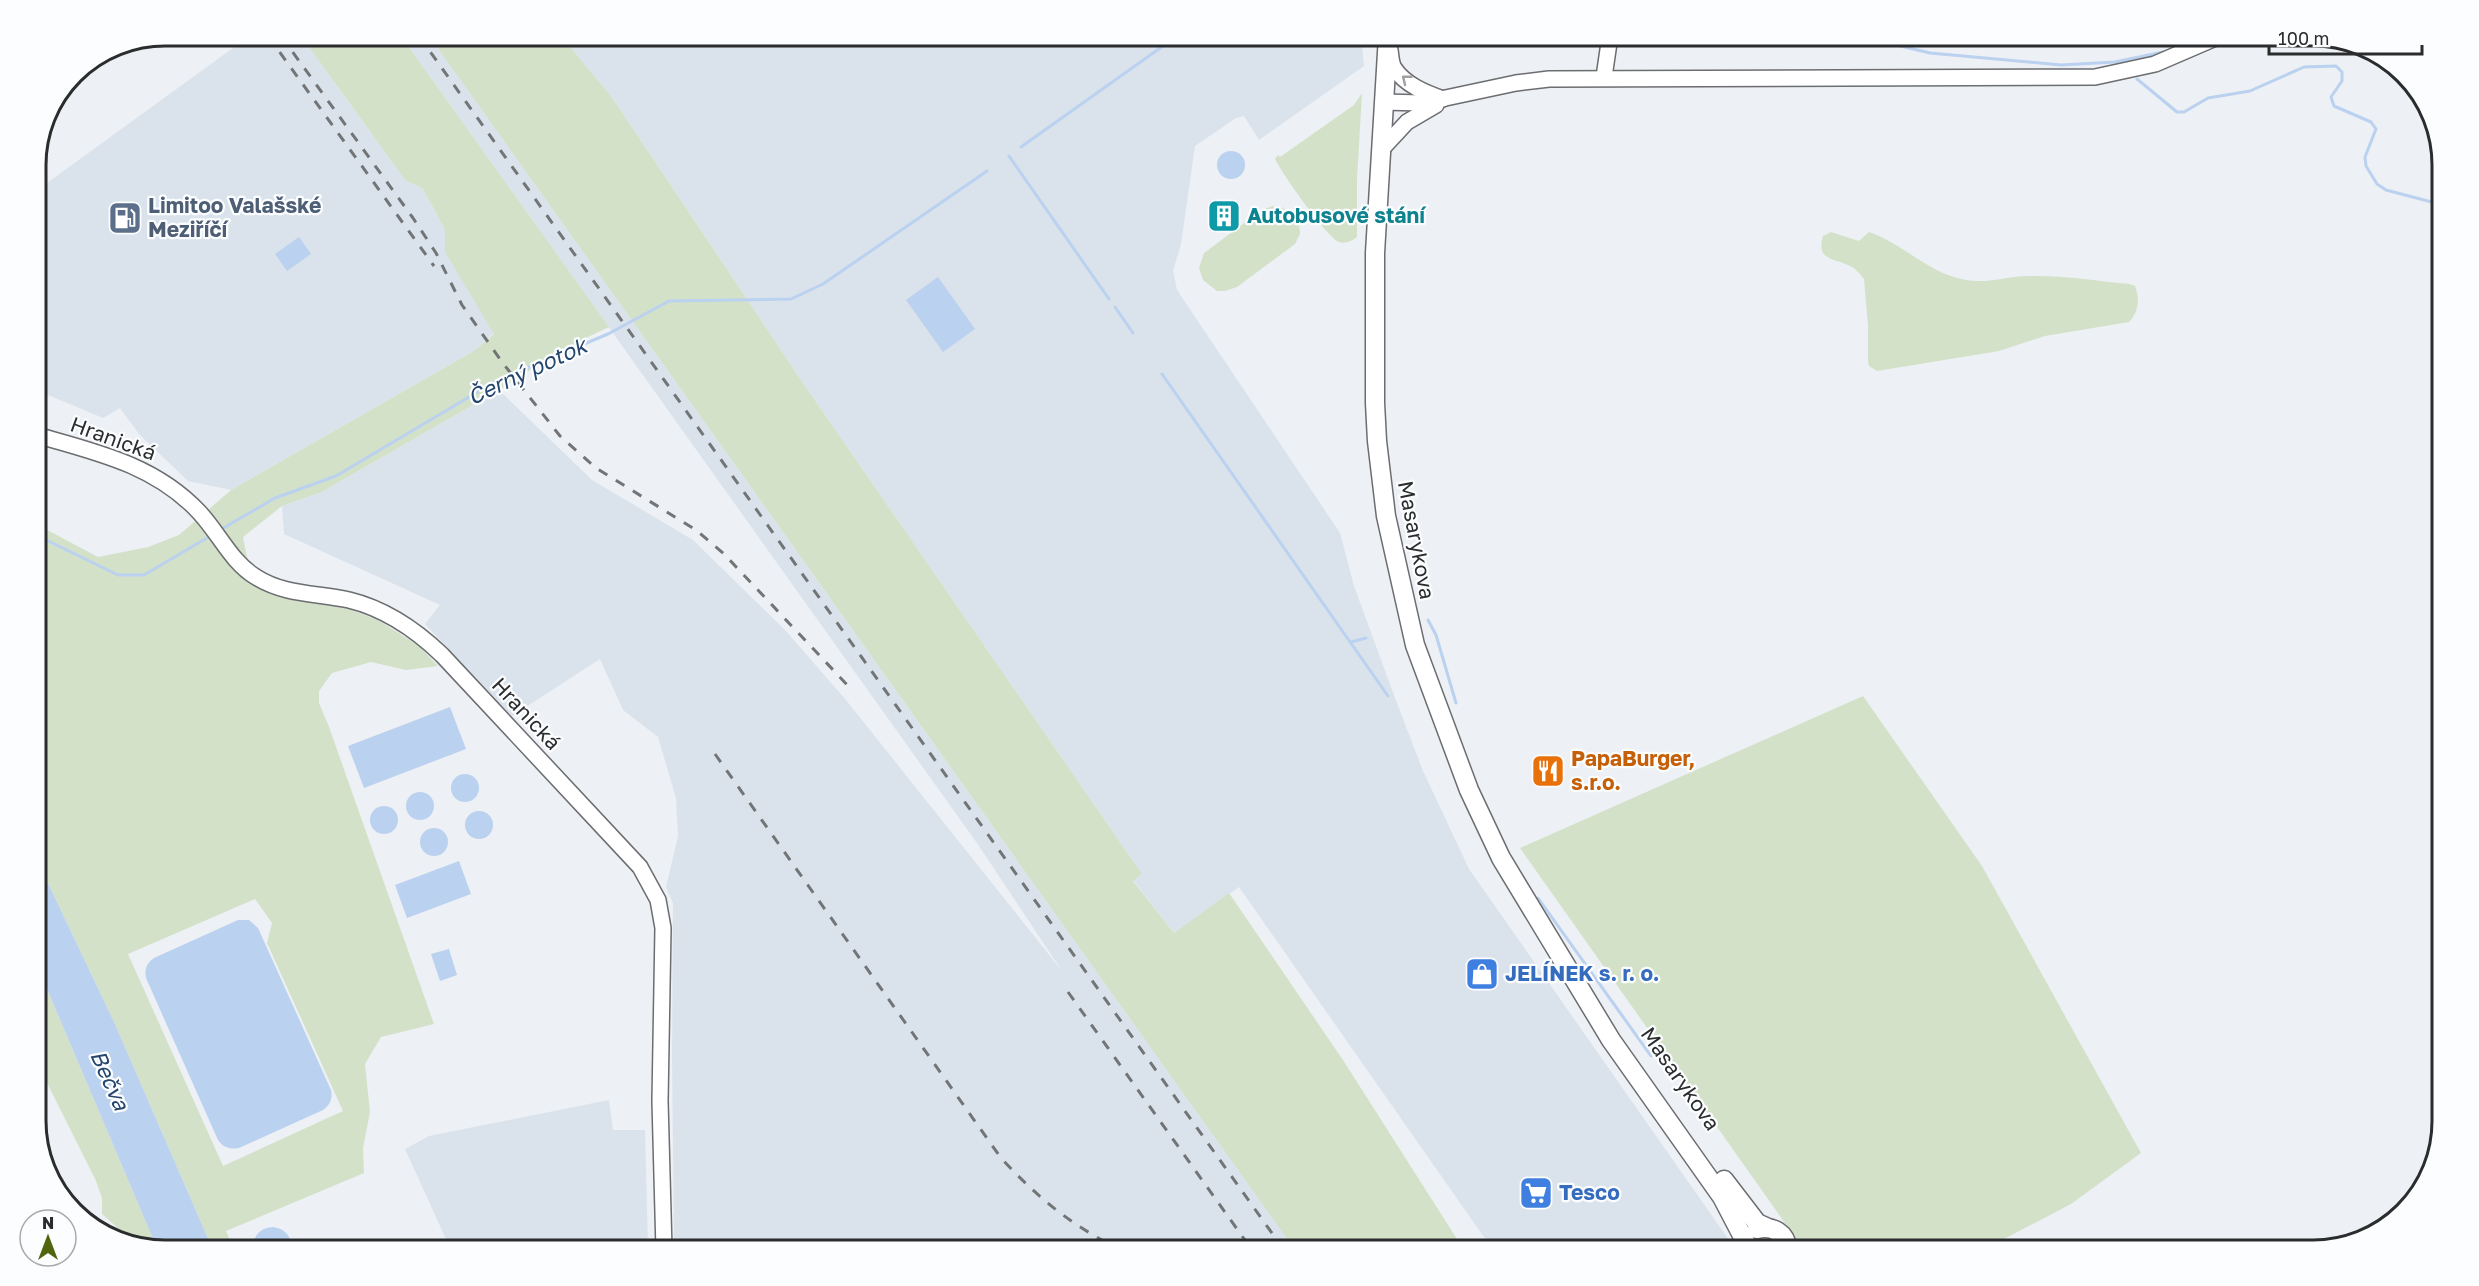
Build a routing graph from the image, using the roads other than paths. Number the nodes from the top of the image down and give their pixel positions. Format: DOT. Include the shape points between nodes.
graph roads {
  1 [pos="1386,46"];
  2 [pos="1389,46"];
  3 [pos="1609,46"];
  4 [pos="2197,46"];
  5 [pos="1604,77"];
  6 [pos="1446,100"];
  7 [pos="1383,102"];
  8 [pos="1381,150"];
  9 [pos="47,438"];
  10 [pos="1560,953"];
  11 [pos="1766,1227"];
  12 [pos="664,1240"];
  13 [pos="1741,1240"];
  14 [pos="1748,1240"];
  15 [pos="1784,1240"];
  1 -- 7 [label="main road, Masarykova"];
  6 -- 2 [label="street, one-way" via="1425,92 1401,75 1394,67"];
  3 -- 5 [label="street"];
  4 -- 5 [label="street" via="2155,64 2095,77"];
  5 -- 6 [label="street" via="1527,82"];
  6 -- 7 [label="street"];
  6 -- 8 [label="street" via="1407,122"];
  7 -- 8 [label="main road, Masarykova"];
  8 -- 10 [label="main road, Masarykova" via="1375,264 1375,403 1381,478 1394,553 1415,645 1469,790 1501,858"];
  9 -- 12 [label="street, Hranická" via="156,476 185,497 247,571 273,586 366,606 405,623 424,637 649,880 658,900 663,928 660,1101"];
  10 -- 11 [label="main road, Masarykova" via="1731,1191 1757,1223"];
  10 -- 13 [label="main road, Masarykova" via="1611,1040 1722,1197"];
  11 -- 14 [label="main road, Masarykova" via="1754,1231"];
  11 -- 15 [label="main road, Masarykova" via="1782,1234"];
}
